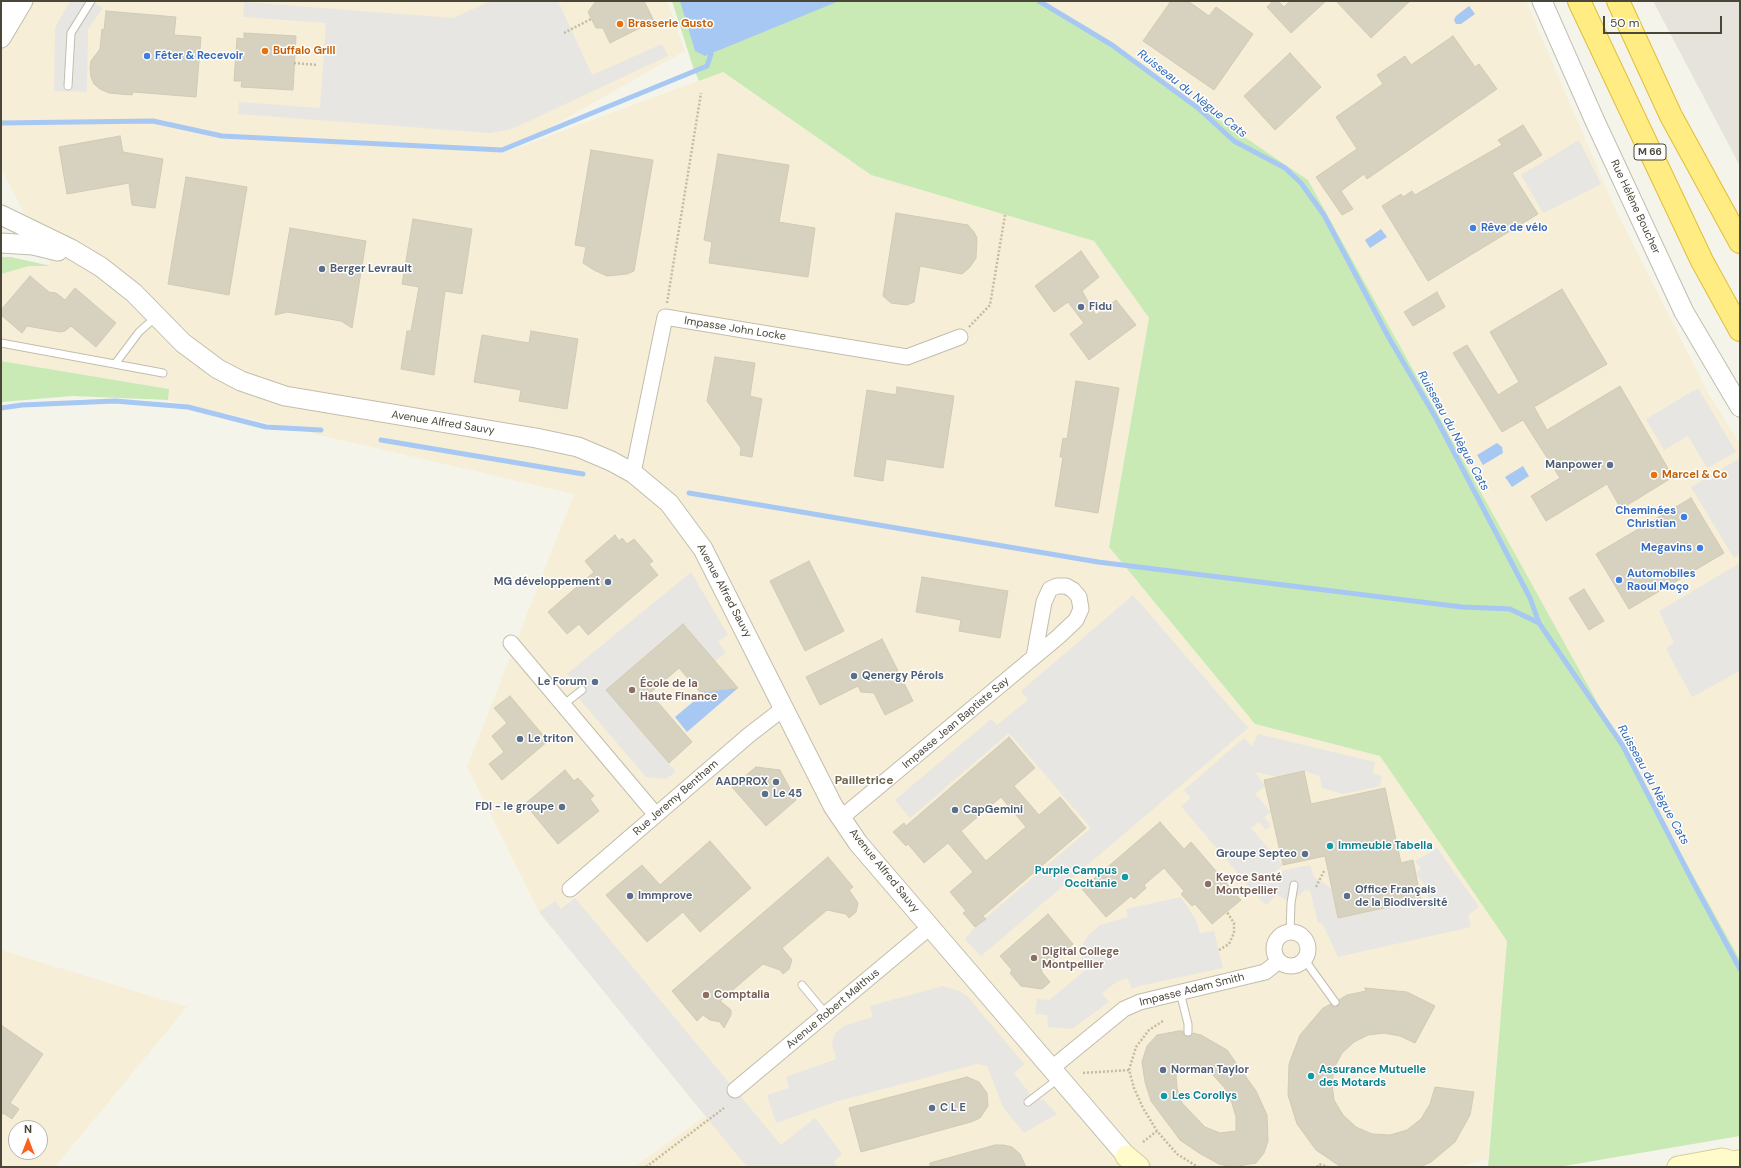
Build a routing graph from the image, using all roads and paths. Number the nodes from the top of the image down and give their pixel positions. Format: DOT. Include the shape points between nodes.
graph roads {
  1 [pos="6,1"];
  2 [pos="23,1"];
  3 [pos="91,1"];
  4 [pos="1542,1"];
  5 [pos="1579,1"];
  6 [pos="1618,1"];
  7 [pos="1,8"];
  8 [pos="591,19"];
  9 [pos="564,33"];
  10 [pos="1,38"];
  11 [pos="294,63"];
  12 [pos="318,65"];
  13 [pos="68,86"];
  14 [pos="701,93"];
  15 [pos="1,215"];
  16 [pos="1005,215"];
  17 [pos="1,242"];
  18 [pos="1740,242"];
  19 [pos="101,267"];
  20 [pos="1724,302"];
  21 [pos="156,316"];
  22 [pos="665,317"];
  23 [pos="1740,330"];
  24 [pos="1740,335"];
  25 [pos="960,337"];
  26 [pos="1,343"];
  27 [pos="115,364"];
  28 [pos="163,373"];
  29 [pos="1740,408"];
  30 [pos="633,473"];
  31 [pos="511,644"];
  32 [pos="1034,657"];
  33 [pos="582,690"];
  34 [pos="563,705"];
  35 [pos="784,708"];
  36 [pos="656,816"];
  37 [pos="841,818"];
  38 [pos="1324,871"];
  39 [pos="1294,885"];
  40 [pos="1316,887"];
  41 [pos="570,889"];
  42 [pos="1227,912"];
  43 [pos="930,928"];
  44 [pos="1290,932"];
  45 [pos="1219,950"];
  46 [pos="1304,959"];
  47 [pos="1279,961"];
  48 [pos="802,985"];
  49 [pos="1180,992"];
  50 [pos="1335,1002"];
  51 [pos="826,1014"];
  52 [pos="1163,1021"];
  53 [pos="1188,1032"];
  54 [pos="1129,1070"];
  55 [pos="1056,1073"];
  56 [pos="1083,1074"];
  57 [pos="735,1090"];
  58 [pos="1028,1102"];
  59 [pos="724,1108"];
  60 [pos="1157,1131"];
  61 [pos="1143,1142"];
  62 [pos="1133,1164"];
  63 [pos="1734,1164"];
  64 [pos="646,1167"];
  65 [pos="1198,1167"];
  66 [pos="1317,1167"];
  67 [pos="1328,1167"];
  68 [pos="1678,1167"];
  1 -- 7 [label="street"];
  2 -- 10 [label="street"];
  3 -- 13 [label="lane" via="71,32"];
  4 -- 29 [label="street, Rue Hélène Boucher" via="1587,105 1684,312"];
  5 -- 20 [label="highway, M 66" via="1695,247"];
  6 -- 18 [label="highway" via="1670,116"];
  8 -- 9 [label="path"];
  11 -- 12 [label="path"];
  14 -- 22 [label="path"];
  15 -- 19 [label="street, Avenue Alfred Sauvy" via="71,249"];
  16 -- 25 [label="path" via="990,305"];
  17 -- 19 [label="street, Avenue Alfred Sauvy" via="33,245 65,253"];
  19 -- 21 [label="street, Avenue Alfred Sauvy" via="134,293"];
  20 -- 23 [label="highway, M 66"];
  20 -- 24 [label="main road, M 66"];
  21 -- 27 [label="lane" via="139,332"];
  21 -- 30 [label="street, Avenue Alfred Sauvy" via="183,343 218,369 263,389 285,396 578,447"];
  22 -- 25 [label="street, Impasse John Locke" via="907,357"];
  22 -- 30 [label="street"];
  26 -- 27 [label="lane"];
  27 -- 28 [label="lane"];
  30 -- 35 [label="street, Avenue Alfred Sauvy" via="669,503 703,549"];
  31 -- 34 [label="street"];
  32 -- 37 [label="street, Impasse Jean Baptiste Say"];
  33 -- 34 [label="lane"];
  34 -- 36 [label="street"];
  35 -- 36 [label="street, Rue Jeremy Bentham"];
  35 -- 37 [label="street, Avenue Alfred Sauvy"];
  36 -- 41 [label="street, Rue Jeremy Bentham"];
  37 -- 43 [label="street, Avenue Alfred Sauvy"];
  38 -- 40 [label="path"];
  39 -- 44 [label="lane"];
  42 -- 45 [label="path" via="1234,923 1234,932 1230,944"];
  43 -- 51 [label="street, Avenue Robert Malthus"];
  43 -- 55 [label="street, Avenue Alfred Sauvy"];
  44 -- 46 [label="street" via="1304,939 1307,949"];
  44 -- 47 [label="street" via="1276,940 1274,951"];
  46 -- 47 [label="street" via="1289,966"];
  46 -- 50 [label="lane"];
  47 -- 49 [label="street, Impasse Adam Smith" via="1265,972"];
  48 -- 51 [label="lane"];
  49 -- 53 [label="lane"];
  49 -- 55 [label="street, Impasse Adam Smith" via="1140,1002 1124,1009"];
  51 -- 57 [label="street, Avenue Robert Malthus"];
  52 -- 54 [label="path" via="1149,1030 1136,1047"];
  54 -- 56 [label="path"];
  54 -- 60 [label="path" via="1143,1108"];
  55 -- 58 [label="lane"];
  55 -- 62 [label="street, Avenue Alfred Sauvy"];
  59 -- 64 [label="path"];
  60 -- 61 [label="path"];
  60 -- 65 [label="path" via="1177,1154"];
  63 -- 68 [label="main road" via="1722,1159"];
  66 -- 67 [label="path" via="1319,1164"];
}
